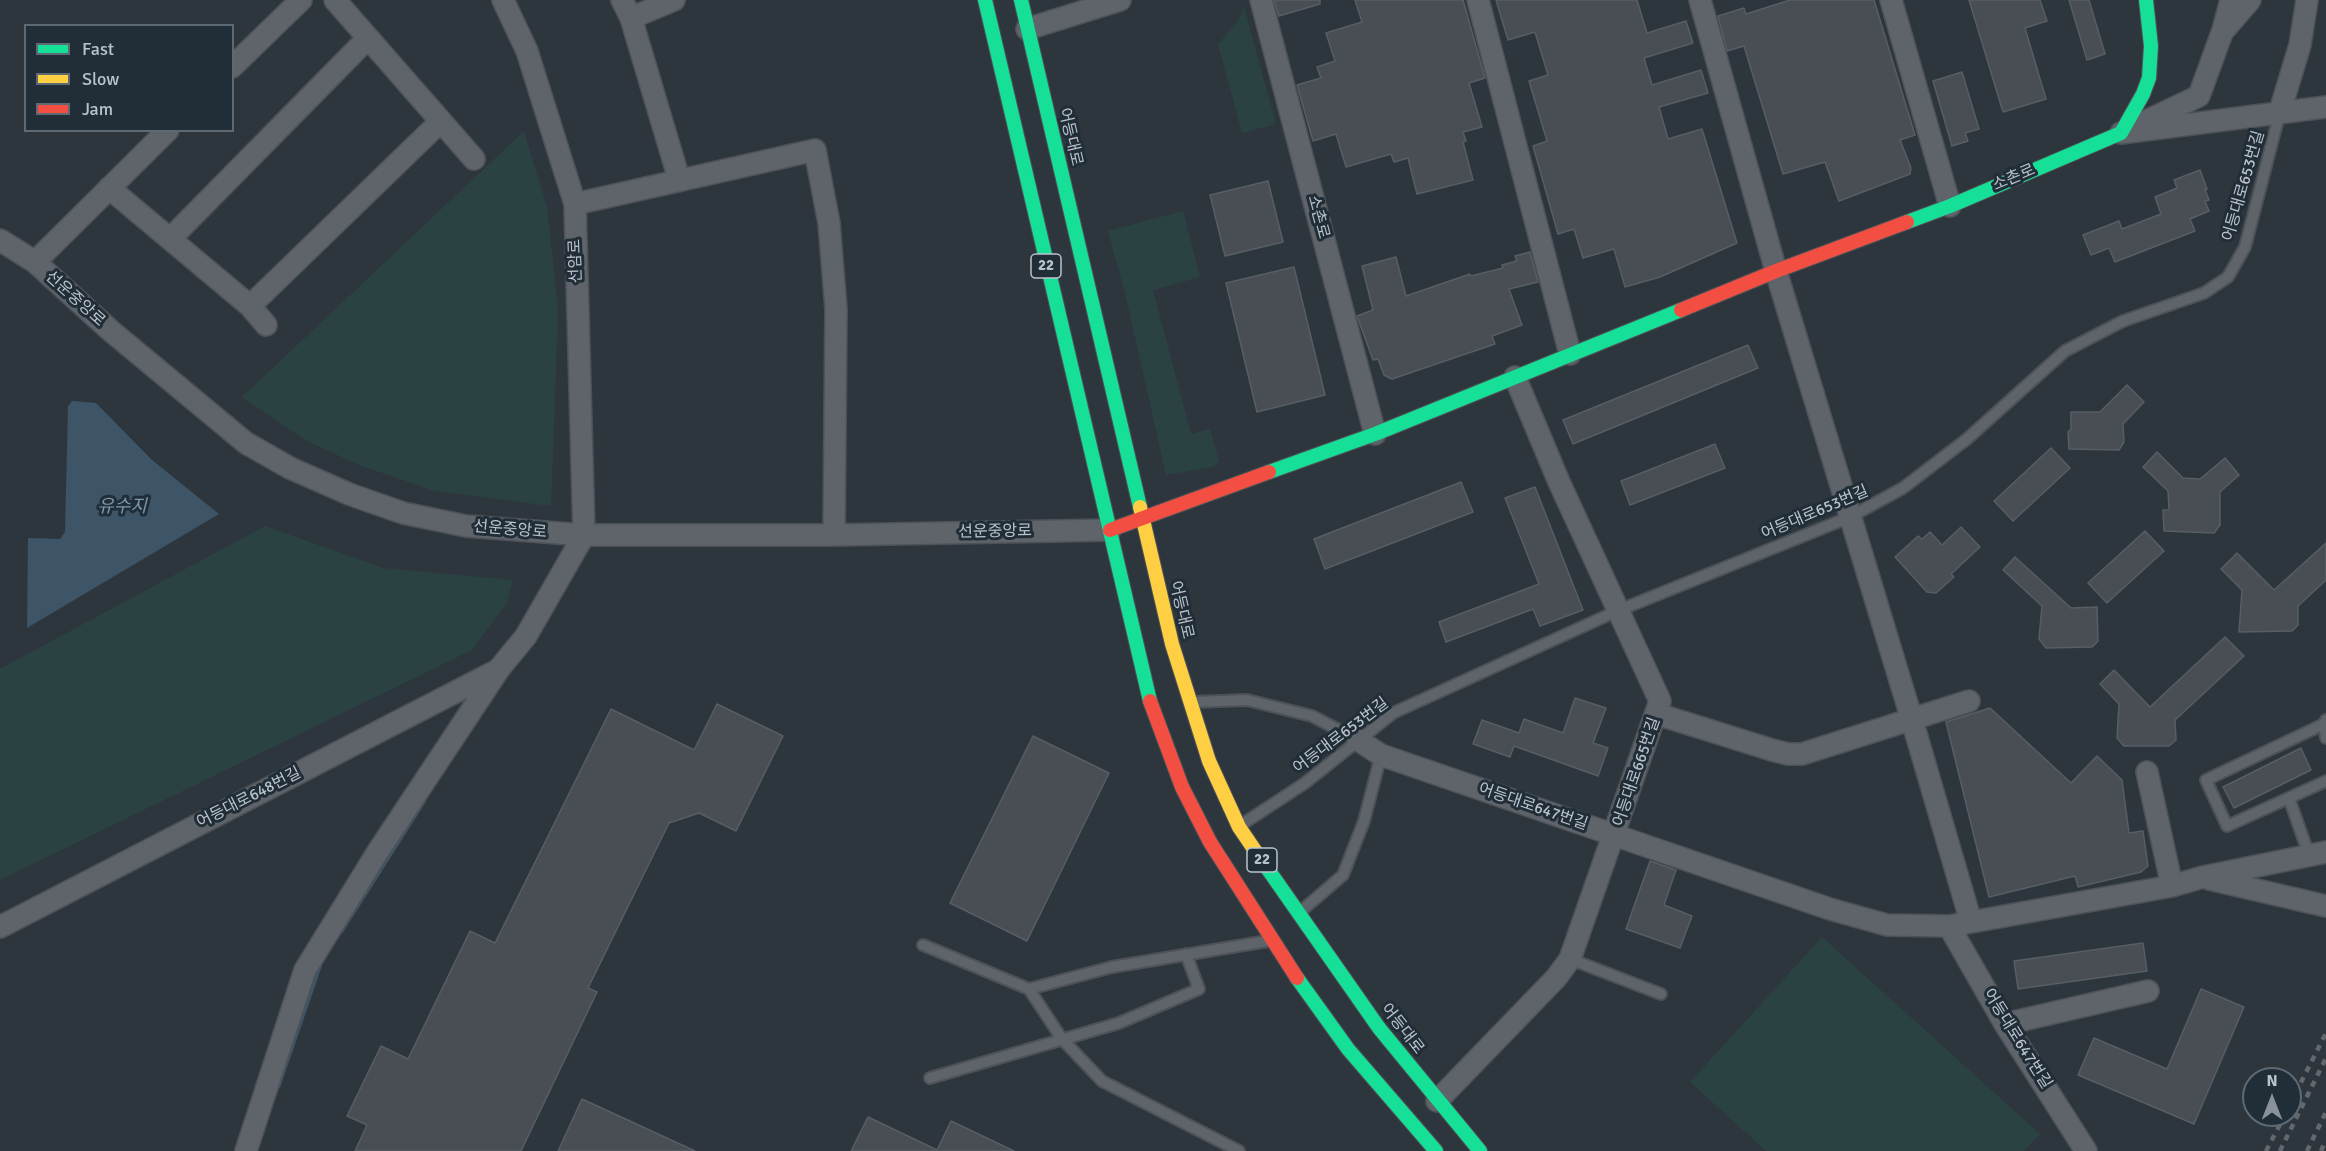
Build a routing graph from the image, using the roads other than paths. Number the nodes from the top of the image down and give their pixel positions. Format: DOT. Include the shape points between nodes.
graph roads {
  1 [pos="301,0"];
  2 [pos="335,0"];
  3 [pos="503,0"];
  4 [pos="674,0"];
  5 [pos="985,0"];
  6 [pos="1021,0"];
  7 [pos="1120,0"];
  8 [pos="1261,0"];
  9 [pos="1478,0"];
  10 [pos="1700,0"];
  11 [pos="1891,0"];
  12 [pos="2146,0"];
  13 [pos="2231,0"];
  14 [pos="2250,0"];
  15 [pos="2307,0"];
  16 [pos="626,9"];
  17 [pos="1028,29"];
  18 [pos="2223,30"];
  19 [pos="368,39"];
  20 [pos="234,65"];
  21 [pos="2326,107"];
  22 [pos="2280,111"];
  23 [pos="441,121"];
  24 [pos="166,132"];
  25 [pos="2121,133"];
  26 [pos="474,159"];
  27 [pos="679,179"];
  28 [pos="109,188"];
  29 [pos="575,204"];
  30 [pos="1950,206"];
  31 [pos="171,238"];
  32 [pos="0,240"];
  33 [pos="34,262"];
  34 [pos="1776,271"];
  35 [pos="250,306"];
  36 [pos="266,325"];
  37 [pos="1570,354"];
  38 [pos="1515,377"];
  39 [pos="1375,434"];
  40 [pos="1143,518"];
  41 [pos="1850,518"];
  42 [pos="1110,530"];
  43 [pos="584,535"];
  44 [pos="834,535"];
  45 [pos="1617,611"];
  46 [pos="499,669"];
  47 [pos="1969,701"];
  48 [pos="1190,702"];
  49 [pos="1657,714"];
  50 [pos="1912,720"];
  51 [pos="2325,722"];
  52 [pos="2326,738"];
  53 [pos="1358,740"];
  54 [pos="1381,755"];
  55 [pos="2147,772"];
  56 [pos="2326,781"];
  57 [pos="2289,798"];
  58 [pos="1239,827"];
  59 [pos="1615,836"];
  60 [pos="2318,853"];
  61 [pos="2203,877"];
  62 [pos="2172,886"];
  63 [pos="2326,906"];
  64 [pos="1298,914"];
  65 [pos="1971,922"];
  66 [pos="1949,926"];
  67 [pos="0,927"];
  68 [pos="1271,940"];
  69 [pos="923,945"];
  70 [pos="1186,954"];
  71 [pos="1570,959"];
  72 [pos="1029,989"];
  73 [pos="2148,991"];
  74 [pos="1661,994"];
  75 [pos="2005,1023"];
  76 [pos="1062,1039"];
  77 [pos="930,1078"];
  78 [pos="1437,1101"];
  79 [pos="246,1151"];
  80 [pos="1239,1151"];
  81 [pos="1436,1151"];
  82 [pos="1480,1151"];
  83 [pos="2086,1151"];
  1 -- 20 [label="street"];
  2 -- 19 [label="street"];
  3 -- 29 [label="street, 선암로" via="527,51"];
  4 -- 16 [label="street"];
  5 -- 42 [label="main road, 22"];
  6 -- 17 [label="main road, 어등대로 / 22"];
  7 -- 17 [label="street"];
  8 -- 39 [label="street, 소촌로"];
  9 -- 37 [label="street"];
  10 -- 34 [label="street"];
  11 -- 30 [label="street"];
  12 -- 25 [label="main road" via="2151,46 2149,78"];
  13 -- 18 [label="street"];
  14 -- 18 [label="street"];
  15 -- 22 [label="street" via="2300,45"];
  16 -- 27 [label="street"];
  17 -- 40 [label="main road, 어등대로 / 22"];
  18 -- 25 [label="street" via="2199,96"];
  19 -- 23 [label="street"];
  19 -- 31 [label="street"];
  21 -- 22 [label="street"];
  22 -- 25 [label="street"];
  22 -- 41 [label="lane, 어등대로653번길" via="2245,247 2228,277 2204,293 2123,321 2065,351 1936,465"];
  23 -- 26 [label="street"];
  23 -- 35 [label="street"];
  24 -- 28 [label="street"];
  25 -- 30 [label="main road, 소촌로"];
  27 -- 29 [label="street"];
  27 -- 44 [label="street" via="815,150 829,223 836,309"];
  28 -- 31 [label="street"];
  28 -- 33 [label="street"];
  29 -- 43 [label="street, 선암로"];
  30 -- 34 [label="main road, 소촌로"];
  31 -- 35 [label="street"];
  32 -- 33 [label="street, 선운중앙로"];
  33 -- 43 [label="street, 선운중앙로" via="246,443 290,468 403,513 466,526"];
  34 -- 37 [label="main road, 소촌로"];
  34 -- 41 [label="street"];
  35 -- 36 [label="street"];
  37 -- 38 [label="main road, 소촌로"];
  38 -- 39 [label="main road, 소촌로"];
  38 -- 45 [label="street, 어등대로665번길"];
  39 -- 40 [label="main road, 소촌로"];
  40 -- 42 [label="main road, 소촌로"];
  40 -- 48 [label="main road, 어등대로 / 22" via="1172,644"];
  41 -- 45 [label="lane, 어등대로653번길"];
  41 -- 50 [label="street"];
  42 -- 44 [label="street, 선운중앙로"];
  42 -- 68 [label="main road, 22" via="1148,695 1182,787 1210,842"];
  43 -- 44 [label="street, 선운중앙로"];
  43 -- 46 [label="street" via="526,636"];
  45 -- 49 [label="street, 어등대로665번길" via="1660,701"];
  45 -- 53 [label="lane, 어등대로653번길" via="1393,713"];
  46 -- 67 [label="street, 어등대로648번길"];
  46 -- 79 [label="street" via="305,970"];
  47 -- 50 [label="street"];
  48 -- 53 [label="lane, 어등대로647번길" via="1247,700 1312,716"];
  48 -- 58 [label="main road, 어등대로 / 22" via="1209,761"];
  49 -- 50 [label="street" via="1788,754 1825,748"];
  49 -- 59 [label="street, 어등대로665번길"];
  50 -- 65 [label="street"];
  51 -- 52 [label="lane"];
  51 -- 57 [label="lane" via="2206,780 2227,826"];
  53 -- 54 [label="street, 어등대로647번길"];
  53 -- 58 [label="lane, 어등대로653번길" via="1305,783"];
  54 -- 59 [label="street, 어등대로647번길"];
  54 -- 64 [label="lane" via="1364,820 1343,875"];
  55 -- 62 [label="street"];
  56 -- 57 [label="lane"];
  57 -- 60 [label="lane"];
  58 -- 64 [label="main road, 어등대로 / 22"];
  59 -- 66 [label="street, 어등대로647번길" via="1863,920 1887,925"];
  59 -- 71 [label="street, 어등대로665번길"];
  60 -- 61 [label="street, 어등대로647번길"];
  61 -- 62 [label="street, 어등대로647번길"];
  61 -- 63 [label="street, 어등대로647번길"];
  62 -- 65 [label="street, 어등대로647번길"];
  64 -- 78 [label="main road, 어등대로 / 22"];
  65 -- 66 [label="street, 어등대로647번길"];
  66 -- 75 [label="street, 어등대로647번길"];
  68 -- 70 [label="lane"];
  68 -- 81 [label="main road, 22" via="1348,1049"];
  69 -- 72 [label="lane"];
  70 -- 72 [label="lane" via="1112,967"];
  70 -- 76 [label="lane" via="1199,989 1119,1023"];
  71 -- 74 [label="lane"];
  71 -- 78 [label="street, 어등대로665번길"];
  72 -- 76 [label="lane"];
  73 -- 75 [label="street"];
  75 -- 83 [label="street, 어등대로647번길"];
  76 -- 77 [label="lane"];
  76 -- 80 [label="lane" via="1102,1081"];
  78 -- 82 [label="main road, 어등대로 / 22"];
}
